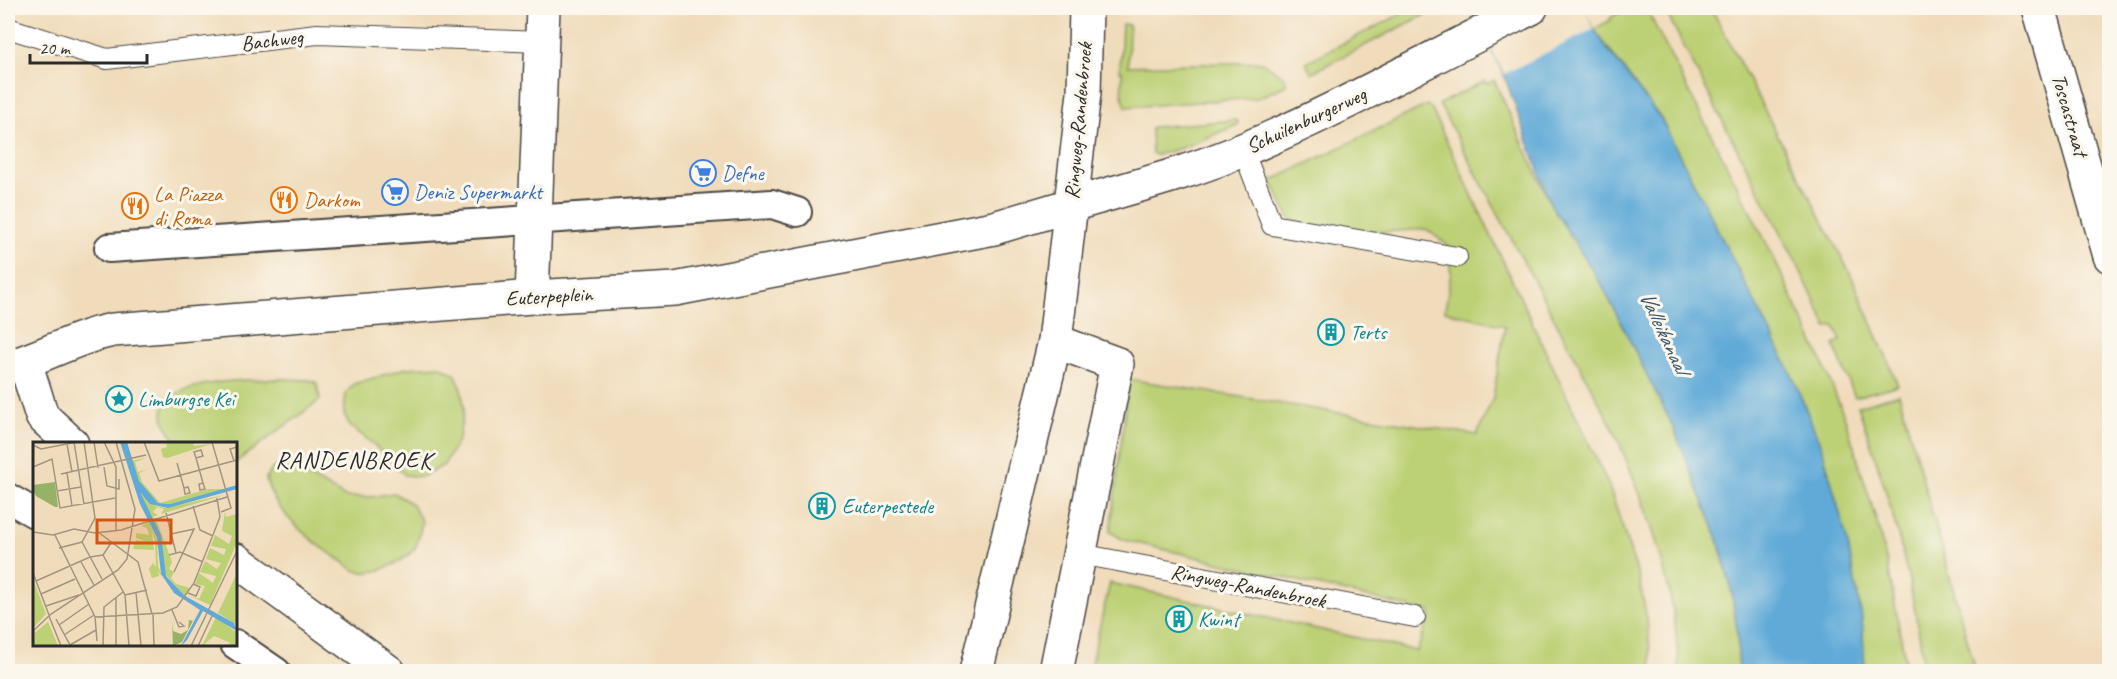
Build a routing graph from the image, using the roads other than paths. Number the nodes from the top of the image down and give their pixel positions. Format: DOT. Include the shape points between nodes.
graph roads {
  1 [pos="543,8"];
  2 [pos="1086,8"];
  3 [pos="1531,8"];
  4 [pos="2039,8"];
  5 [pos="8,28"];
  6 [pos="542,42"];
  7 [pos="1242,150"];
  8 [pos="1071,206"];
  9 [pos="797,212"];
  10 [pos="536,220"];
  11 [pos="109,248"];
  12 [pos="2109,256"];
  13 [pos="1457,257"];
  14 [pos="532,297"];
  15 [pos="1055,341"];
  16 [pos="16,365"];
  17 [pos="70,442"];
  18 [pos="8,498"];
  19 [pos="33,512"];
  20 [pos="1080,554"];
  21 [pos="237,561"];
  22 [pos="1414,617"];
  23 [pos="237,646"];
  24 [pos="276,672"];
  25 [pos="389,672"];
  26 [pos="976,672"];
  27 [pos="1056,672"];
  1 -- 6 [label="street"];
  2 -- 8 [label="street, Ringweg-Randenbroek" via="1084,93"];
  3 -- 7 [label="street, Schuilenburgerweg" via="1416,68"];
  4 -- 12 [label="street, Toscastraat"];
  5 -- 6 [label="lane, Bachweg" via="107,59 317,34"];
  6 -- 10 [label="street"];
  7 -- 8 [label="street, Schuilenburgerweg"];
  7 -- 13 [label="lane" via="1272,225"];
  8 -- 14 [label="street, Euterpeplein" via="994,228 675,289"];
  8 -- 15 [label="street, Ringweg-Randenbroek"];
  9 -- 10 [label="street" via="772,204"];
  10 -- 11 [label="street"];
  10 -- 14 [label="street"];
  14 -- 16 [label="street, Euterpeplein" via="113,330"];
  15 -- 20 [label="street" via="1117,364"];
  15 -- 26 [label="street, Ringweg-Randenbroek"];
  16 -- 17 [label="street, Euterpeplein" via="42,416"];
  18 -- 19 [label="street"];
  20 -- 22 [label="lane, Ringweg-Randenbroek"];
  20 -- 27 [label="street"];
  21 -- 25 [label="street"];
  23 -- 24 [label="street"];
}
